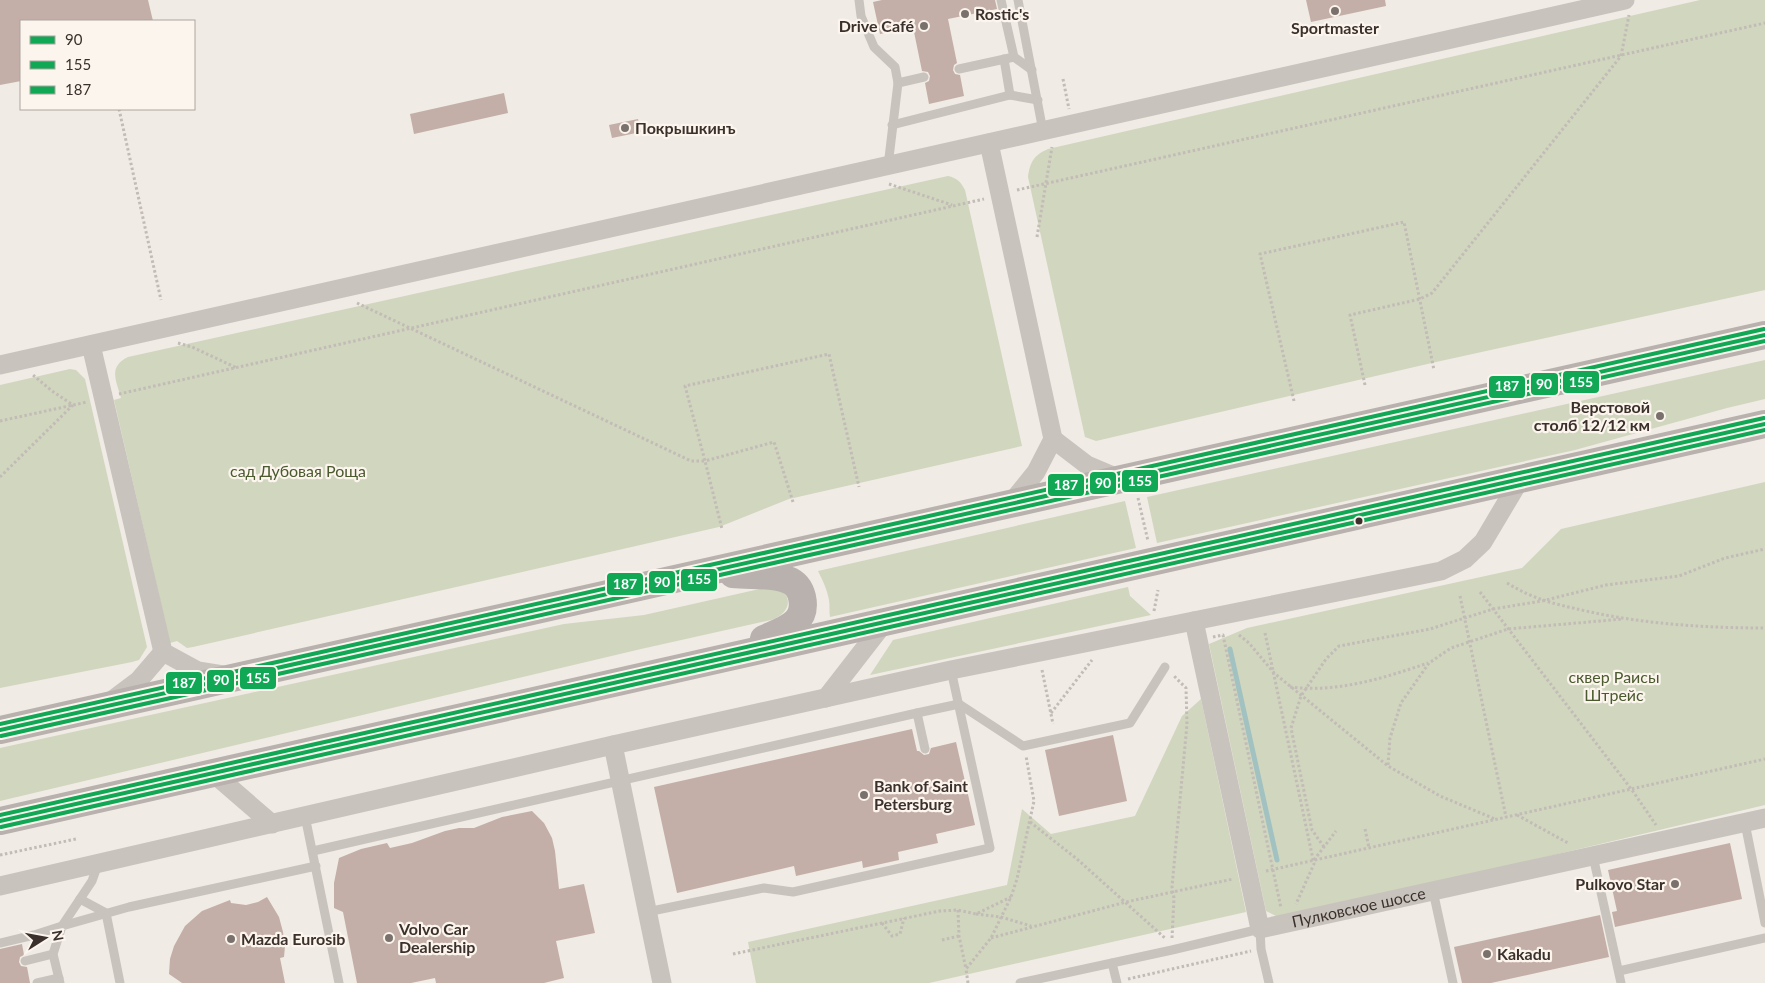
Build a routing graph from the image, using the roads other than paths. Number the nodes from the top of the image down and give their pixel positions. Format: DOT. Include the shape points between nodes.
graph roads {
  1 [pos="859,0"];
  2 [pos="1001,0"];
  3 [pos="1018,0"];
  4 [pos="1627,9"];
  5 [pos="1014,57"];
  6 [pos="1004,59"];
  7 [pos="959,69"];
  8 [pos="1032,70"];
  9 [pos="924,77"];
  10 [pos="898,83"];
  11 [pos="1010,95"];
  12 [pos="1038,100"];
  13 [pos="892,125"];
  14 [pos="1048,137"];
  15 [pos="989,143"];
  16 [pos="888,175"];
  17 [pos="1765,335"];
  18 [pos="91,345"];
  19 [pos="0,365"];
  20 [pos="1765,424"];
  21 [pos="1054,439"];
  22 [pos="1520,478"];
  23 [pos="1129,489"];
  24 [pos="1011,503"];
  25 [pos="705,572"];
  26 [pos="1194,621"];
  27 [pos="885,622"];
  28 [pos="163,652"];
  29 [pos="737,655"];
  30 [pos="1165,667"];
  31 [pos="951,670"];
  32 [pos="235,677"];
  33 [pos="826,698"];
  34 [pos="959,704"];
  35 [pos="104,707"];
  36 [pos="917,713"];
  37 [pos="0,730"];
  38 [pos="613,745"];
  39 [pos="925,749"];
  40 [pos="213,773"];
  41 [pos="620,782"];
  42 [pos="305,816"];
  43 [pos="1765,818"];
  44 [pos="0,821"];
  45 [pos="1745,822"];
  46 [pos="272,824"];
  47 [pos="313,851"];
  48 [pos="1590,856"];
  49 [pos="98,864"];
  50 [pos="316,866"];
  51 [pos="0,886"];
  52 [pos="1433,891"];
  53 [pos="80,899"];
  54 [pos="647,912"];
  55 [pos="106,913"];
  56 [pos="1765,922"];
  57 [pos="62,926"];
  58 [pos="1260,929"];
  59 [pos="1765,938"];
  60 [pos="0,943"];
  61 [pos="53,954"];
  62 [pos="26,961"];
  63 [pos="1112,963"];
  64 [pos="1619,971"];
  65 [pos="59,980"];
  66 [pos="1116,982"];
  67 [pos="37,983"];
  68 [pos="120,983"];
  69 [pos="339,983"];
  70 [pos="662,983"];
  71 [pos="1020,983"];
  72 [pos="1269,983"];
  73 [pos="1453,983"];
  74 [pos="1622,983"];
  1 -- 10 [label="lane" via="861,16 874,47 895,67"];
  2 -- 5 [label="lane"];
  3 -- 8 [label="lane"];
  4 -- 14 [label="street"];
  5 -- 6 [label="lane"];
  5 -- 8 [label="lane"];
  6 -- 7 [label="lane"];
  6 -- 11 [label="lane"];
  8 -- 12 [label="lane"];
  9 -- 10 [label="lane"];
  10 -- 13 [label="lane"];
  11 -- 12 [label="lane"];
  11 -- 13 [label="lane"];
  12 -- 14 [label="lane"];
  13 -- 16 [label="lane"];
  14 -- 15 [label="street"];
  15 -- 16 [label="street"];
  15 -- 21 [label="street"];
  16 -- 18 [label="street"];
  17 -- 23 [label="main road"];
  18 -- 19 [label="street"];
  18 -- 28 [label="street"];
  20 -- 22 [label="main road"];
  21 -- 23 [label="street"];
  21 -- 24 [label="street" via="1036,472"];
  22 -- 26 [label="street" via="1483,542 1466,559 1441,571"];
  22 -- 27 [label="main road"];
  23 -- 24 [label="main road"];
  24 -- 25 [label="main road"];
  25 -- 29 [label="main road" via="786,579 796,584 800,591 803,609 796,622"];
  25 -- 32 [label="main road"];
  26 -- 31 [label="street"];
  26 -- 58 [label="street"];
  27 -- 29 [label="main road"];
  27 -- 33 [label="street"];
  28 -- 32 [label="street" via="198,671"];
  28 -- 35 [label="street" via="139,680"];
  29 -- 40 [label="main road"];
  30 -- 34 [label="lane" via="1130,723 1024,746"];
  31 -- 33 [label="street"];
  31 -- 34 [label="lane"];
  32 -- 35 [label="main road"];
  33 -- 38 [label="street"];
  34 -- 36 [label="lane"];
  34 -- 54 [label="lane" via="990,848 793,892 764,888"];
  35 -- 37 [label="main road"];
  36 -- 39 [label="lane"];
  36 -- 41 [label="lane"];
  38 -- 41 [label="street"];
  38 -- 42 [label="street"];
  40 -- 44 [label="main road"];
  40 -- 46 [label="street"];
  41 -- 47 [label="lane"];
  41 -- 54 [label="street"];
  42 -- 46 [label="street"];
  42 -- 47 [label="lane"];
  43 -- 45 [label="street, Пулковское шоссе"];
  45 -- 48 [label="street, Пулковское шоссе"];
  45 -- 56 [label="lane"];
  46 -- 49 [label="street"];
  47 -- 50 [label="lane"];
  48 -- 52 [label="street, Пулковское шоссе"];
  48 -- 64 [label="lane"];
  49 -- 51 [label="street"];
  49 -- 53 [label="lane"];
  50 -- 55 [label="lane"];
  50 -- 69 [label="lane"];
  52 -- 58 [label="street, Пулковское шоссе"];
  52 -- 73 [label="lane"];
  53 -- 55 [label="lane"];
  53 -- 57 [label="lane"];
  54 -- 70 [label="street"];
  55 -- 57 [label="lane"];
  55 -- 68 [label="lane"];
  57 -- 60 [label="lane"];
  57 -- 61 [label="lane"];
  58 -- 63 [label="lane"];
  58 -- 72 [label="lane"];
  59 -- 64 [label="lane"];
  61 -- 62 [label="lane"];
  61 -- 65 [label="lane"];
  63 -- 66 [label="lane"];
  63 -- 71 [label="lane"];
  64 -- 74 [label="lane"];
  65 -- 67 [label="lane"];
}
